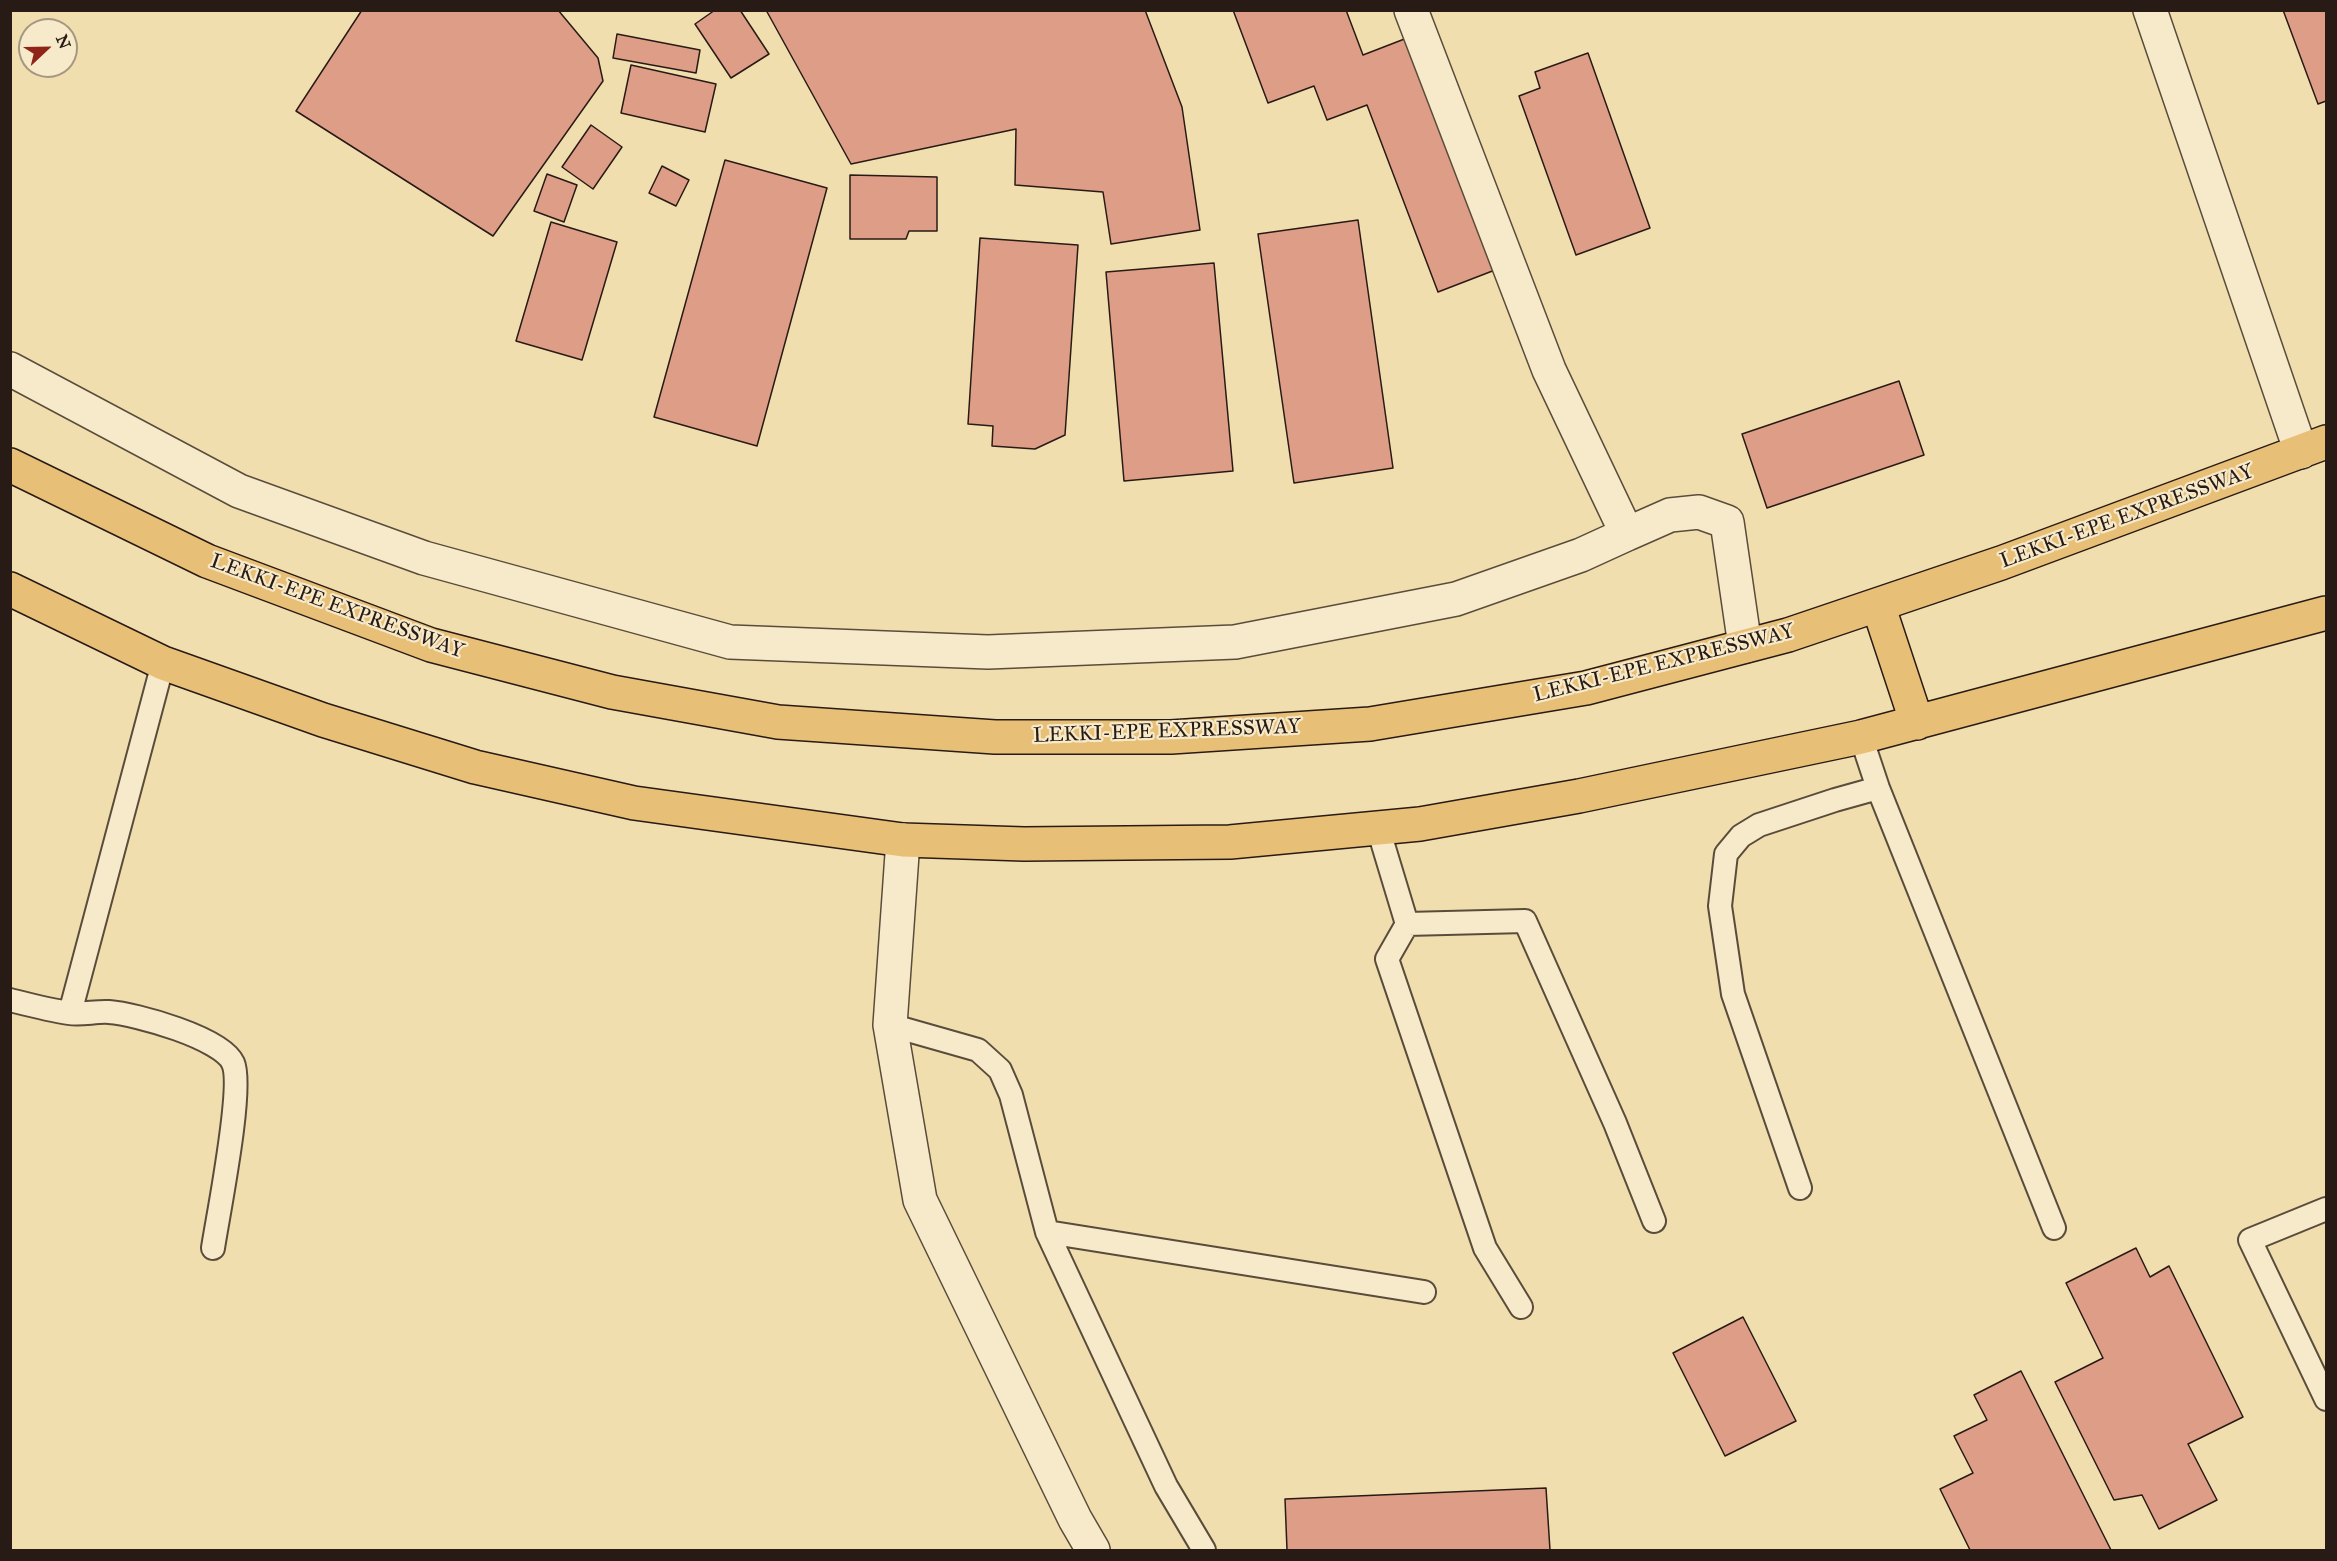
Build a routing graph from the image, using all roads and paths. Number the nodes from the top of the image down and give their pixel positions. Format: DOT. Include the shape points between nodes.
graph roads {
  1 [pos="1411,10"];
  2 [pos="2150,10"];
  3 [pos="10,369"];
  4 [pos="2314,447"];
  5 [pos="10,465"];
  6 [pos="1627,534"];
  7 [pos="10,589"];
  8 [pos="1878,605"];
  9 [pos="2326,613"];
  10 [pos="1745,646"];
  11 [pos="163,663"];
  12 [pos="1917,723"];
  13 [pos="1861,737"];
  14 [pos="1878,788"];
  15 [pos="1378,828"];
  16 [pos="903,840"];
  17 [pos="1407,924"];
  18 [pos="10,1000"];
  19 [pos="70,1013"];
  20 [pos="890,1025"];
  21 [pos="1800,1188"];
  22 [pos="2326,1209"];
  23 [pos="1654,1221"];
  24 [pos="2054,1228"];
  25 [pos="1047,1232"];
  26 [pos="213,1248"];
  27 [pos="1424,1292"];
  28 [pos="1521,1307"];
  29 [pos="2326,1399"];
  30 [pos="1093,1551"];
  31 [pos="1204,1551"];
  1 -- 6 [label="street" via="1549,370"];
  2 -- 4 [label="street"];
  3 -- 6 [label="street" via="239,491 424,558 730,642 988,652 1235,642 1456,599 1581,555"];
  4 -- 8 [label="highway, LEKKI-EPE EXPRESSWAY"];
  5 -- 10 [label="highway, LEKKI-EPE EXPRESSWAY" via="207,561 430,645 612,692 778,722 995,737 1171,737 1370,724 1586,688"];
  6 -- 10 [label="street" via="1670,515 1699,513 1728,522"];
  7 -- 11 [label="highway"];
  8 -- 10 [label="highway, LEKKI-EPE EXPRESSWAY"];
  8 -- 12 [label="highway"];
  9 -- 12 [label="highway"];
  11 -- 16 [label="highway" via="323,720 475,767 634,803"];
  11 -- 19 [label="lane"];
  12 -- 13 [label="highway"];
  13 -- 14 [label="lane"];
  13 -- 15 [label="highway" via="1580,796"];
  14 -- 21 [label="lane" via="1759,825 1741,836 1726,854 1720,906 1732,994"];
  14 -- 24 [label="lane"];
  15 -- 16 [label="highway" via="1230,842 1024,844"];
  15 -- 17 [label="lane"];
  16 -- 20 [label="street"];
  17 -- 23 [label="lane" via="1525,921"];
  17 -- 28 [label="lane" via="1387,959 1485,1248"];
  18 -- 19 [label="lane"];
  19 -- 26 [label="lane" via="109,1012 178,1028 227,1054 234,1064 233,1115"];
  20 -- 25 [label="lane" via="978,1050 1000,1070 1011,1095"];
  20 -- 30 [label="street" via="920,1200"];
  22 -- 29 [label="lane" via="2250,1240"];
  25 -- 27 [label="lane"];
  25 -- 31 [label="lane" via="1166,1486"];
}
